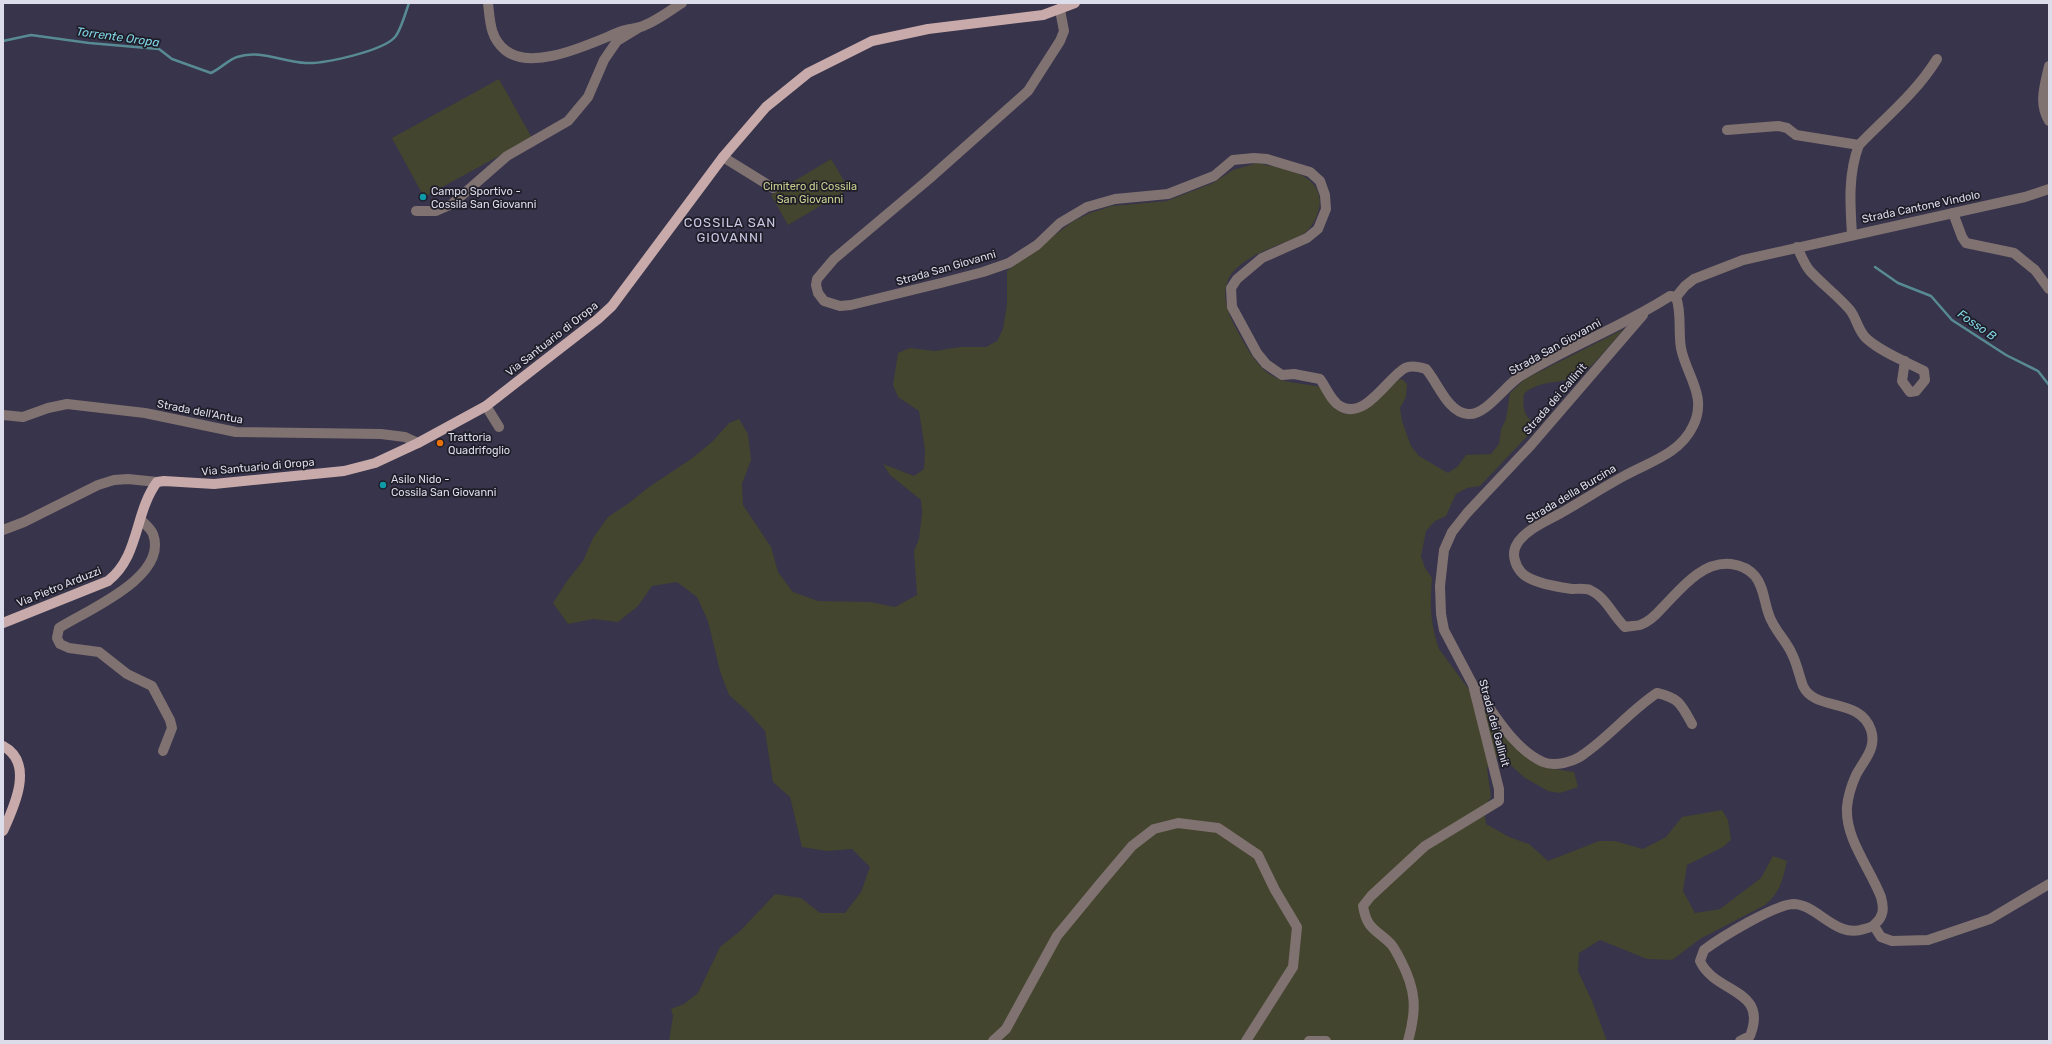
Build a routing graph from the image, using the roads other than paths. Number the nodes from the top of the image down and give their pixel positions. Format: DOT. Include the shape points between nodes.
graph roads {
  1 [pos="488,3"];
  2 [pos="682,3"];
  3 [pos="1074,3"];
  4 [pos="1060,10"];
  5 [pos="640,27"];
  6 [pos="1937,59"];
  7 [pos="2049,66"];
  8 [pos="2049,121"];
  9 [pos="1727,130"];
  10 [pos="1859,145"];
  11 [pos="723,157"];
  12 [pos="773,188"];
  13 [pos="2049,189"];
  14 [pos="416,211"];
  15 [pos="1953,213"];
  16 [pos="1852,234"];
  17 [pos="1797,247"];
  18 [pos="2049,289"];
  19 [pos="1676,297"];
  20 [pos="1646,311"];
  21 [pos="1905,361"];
  22 [pos="486,406"];
  23 [pos="3,415"];
  24 [pos="499,427"];
  25 [pos="418,443"];
  26 [pos="157,482"];
  27 [pos="141,520"];
  28 [pos="3,530"];
  29 [pos="3,623"];
  30 [pos="1473,685"];
  31 [pos="1692,724"];
  32 [pos="3,746"];
  33 [pos="163,751"];
  34 [pos="3,830"];
  35 [pos="2049,884"];
  36 [pos="1874,926"];
  37 [pos="993,1041"];
  38 [pos="1246,1041"];
  39 [pos="1309,1041"];
  40 [pos="1326,1041"];
  41 [pos="1408,1041"];
  42 [pos="1740,1041"];
  1 -- 5 [label="street" via="491,31 497,42 506,51 528,58 558,56"];
  2 -- 5 [label="street"];
  3 -- 4 [label="main road, Via Santuario di Oropa"];
  4 -- 11 [label="main road, Via Santuario di Oropa" via="1044,15 928,29 872,41 808,73 766,107"];
  4 -- 20 [label="street, Strada San Giovanni" via="1064,31 1028,91 930,179 834,259 817,279 818,293 824,301 840,306 851,306 983,272 1009,263 1024,254 1060,223 1087,207 1115,199 1168,194 1214,176 1233,160 1254,158 1289,164 1310,172 1320,181 1326,209 1318,229 1307,238 1262,258 1237,279 1231,288 1232,307 1266,364 1282,375 1294,374 1320,379 1340,407 1353,409 1362,406 1406,368 1417,367 1426,369 1454,409 1468,414 1477,413 1518,378"];
  5 -- 14 [label="street" via="617,42 604,60 588,97 568,121 507,156 452,204 436,211"];
  6 -- 10 [label="street" via="1910,95"];
  7 -- 8 [label="street" via="2042,98 2044,112"];
  9 -- 10 [label="street" via="1778,126 1787,128 1796,135"];
  10 -- 16 [label="street" via="1851,179"];
  11 -- 12 [label="street"];
  11 -- 22 [label="main road, Via Santuario di Oropa" via="612,306"];
  13 -- 15 [label="street, Strada Cantone Vindolo"];
  15 -- 16 [label="street, Strada Cantone Vindolo"];
  15 -- 18 [label="street" via="1966,242 2014,253 2035,270"];
  16 -- 17 [label="street, Strada Cantone Vindolo"];
  17 -- 19 [label="street, Strada Cantone Vindolo" via="1723,267 1694,280"];
  17 -- 21 [label="street" via="1810,271 1850,311 1867,339"];
  19 -- 20 [label="street, Strada San Giovanni" via="1670,296"];
  19 -- 36 [label="street, Strada della Burcina" via="1680,315 1681,347 1696,386 1698,399 1694,424 1689,434 1671,452 1541,524 1516,545 1515,564 1522,574 1549,585 1589,590 1600,597 1625,627 1641,625 1651,619 1689,581 1710,568 1730,564 1747,569 1755,575 1769,615 1792,654 1804,688 1815,697 1854,710 1868,723 1871,731 1872,747 1856,775 1847,806 1851,831 1876,884 1883,906 1882,917"];
  20 -- 30 [label="street, Strada dei Gallinit" via="1452,532 1446,545 1440,586 1441,614 1444,630"];
  22 -- 24 [label="street"];
  22 -- 25 [label="main road, Via Santuario di Oropa"];
  23 -- 25 [label="street, Strada dell'Antua" via="23,417 67,404 145,413 236,432 381,434 405,437"];
  25 -- 26 [label="main road, Via Santuario di Oropa" via="375,463 344,471 214,484"];
  26 -- 27 [label="main road, Via Pietro Arduzzi" via="150,492"];
  26 -- 28 [label="street, Via Santuario di Oropa" via="114,480 98,485"];
  27 -- 29 [label="main road, Via Pietro Arduzzi" via="124,565 108,581"];
  27 -- 33 [label="street" via="153,532 156,544 152,560 128,587 60,628 57,638 60,644 69,648 99,652 127,674 152,686 172,728"];
  30 -- 31 [label="street" via="1499,721 1523,748 1544,762 1560,764 1574,761 1656,693 1672,697 1684,709"];
  30 -- 41 [label="street, Strada dei Gallinit" via="1499,789 1499,801 1425,846 1363,906 1366,920 1392,945 1413,988 1415,1005"];
  32 -- 34 [label="main road" via="15,759 20,773 18,796"];
  35 -- 36 [label="street" via="1990,919 1928,940 1892,941 1881,937"];
  36 -- 42 [label="street" via="1860,931 1849,931 1808,908 1794,904 1760,917 1704,950 1700,961 1703,969 1748,999 1753,1007 1754,1027 1750,1036"];
  37 -- 38 [label="street" via="1006,1029 1057,936 1132,846 1154,830 1178,823 1218,828 1258,855 1297,927 1293,967"];
  39 -- 40 [label="street"];
}
